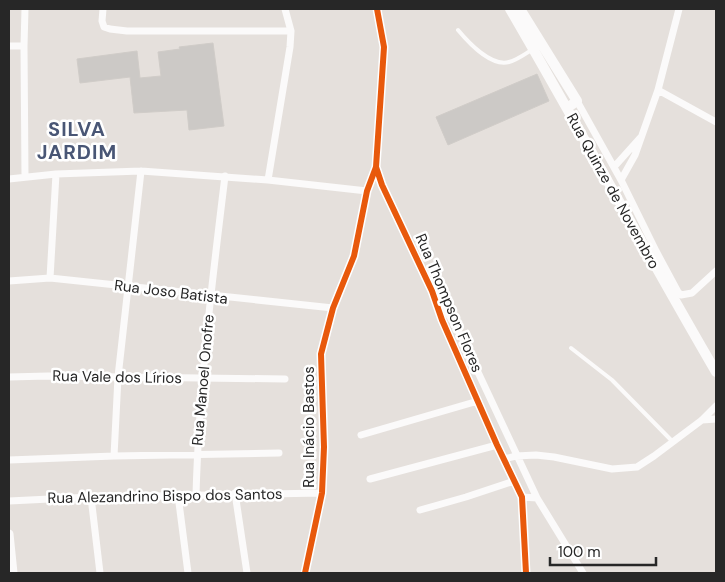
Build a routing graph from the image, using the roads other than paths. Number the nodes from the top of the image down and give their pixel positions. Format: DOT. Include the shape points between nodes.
graph roads {
  1 [pos="25,9"];
  2 [pos="103,9"];
  3 [pos="285,9"];
  4 [pos="377,9"];
  5 [pos="510,9"];
  6 [pos="520,9"];
  7 [pos="679,9"];
  8 [pos="458,30"];
  9 [pos="291,31"];
  10 [pos="9,46"];
  11 [pos="24,46"];
  12 [pos="534,49"];
  13 [pos="551,68"];
  14 [pos="658,90"];
  15 [pos="577,101"];
  16 [pos="567,108"];
  17 [pos="716,122"];
  18 [pos="640,138"];
  19 [pos="376,167"];
  20 [pos="614,167"];
  21 [pos="141,170"];
  22 [pos="56,174"];
  23 [pos="225,176"];
  24 [pos="25,177"];
  25 [pos="9,179"];
  26 [pos="268,180"];
  27 [pos="621,180"];
  28 [pos="367,191"];
  29 [pos="716,271"];
  30 [pos="50,278"];
  31 [pos="9,280"];
  32 [pos="128,286"];
  33 [pos="432,291"];
  34 [pos="210,296"];
  35 [pos="333,308"];
  36 [pos="571,348"];
  37 [pos="716,372"];
  38 [pos="9,377"];
  39 [pos="118,377"];
  40 [pos="203,378"];
  41 [pos="285,379"];
  42 [pos="487,391"];
  43 [pos="477,398"];
  44 [pos="716,406"];
  45 [pos="716,419"];
  46 [pos="702,420"];
  47 [pos="361,434"];
  48 [pos="673,442"];
  49 [pos="497,445"];
  50 [pos="279,453"];
  51 [pos="197,454"];
  52 [pos="114,456"];
  53 [pos="516,456"];
  54 [pos="504,459"];
  55 [pos="9,460"];
  56 [pos="370,479"];
  57 [pos="514,481"];
  58 [pos="235,493"];
  59 [pos="322,493"];
  60 [pos="178,495"];
  61 [pos="196,495"];
  62 [pos="91,497"];
  63 [pos="522,497"];
  64 [pos="536,498"];
  65 [pos="9,501"];
  66 [pos="420,510"];
  67 [pos="9,534"];
  68 [pos="13,573"];
  69 [pos="100,573"];
  70 [pos="188,573"];
  71 [pos="247,573"];
  72 [pos="304,573"];
  73 [pos="526,573"];
  74 [pos="584,573"];
  1 -- 11 [label="street"];
  2 -- 9 [label="street" via="104,27 127,31"];
  3 -- 9 [label="street"];
  4 -- 19 [label="street, Rua Thompson Flores" via="384,47"];
  5 -- 12 [label="main road, Rua Quinze de Novembro"];
  6 -- 13 [label="main road, Rua Quinze de Novembro"];
  7 -- 14 [label="street"];
  8 -- 12 [label="lane" via="477,49 498,62 508,63"];
  9 -- 26 [label="street"];
  10 -- 11 [label="street"];
  11 -- 24 [label="street"];
  12 -- 13 [label="main road, Rua Quinze de Novembro"];
  13 -- 15 [label="main road, Rua Quinze de Novembro"];
  13 -- 16 [label="main road, Rua Quinze de Novembro"];
  14 -- 17 [label="street"];
  14 -- 18 [label="street"];
  15 -- 16 [label="main road"];
  15 -- 20 [label="street"];
  16 -- 37 [label="main road, Rua Quinze de Novembro"];
  18 -- 20 [label="street"];
  18 -- 27 [label="street" via="632,163"];
  19 -- 28 [label="street, Rua Inácio Bastos"];
  19 -- 33 [label="street, Rua Thompson Flores"];
  20 -- 27 [label="street"];
  21 -- 22 [label="street"];
  21 -- 23 [label="street"];
  21 -- 32 [label="street"];
  22 -- 24 [label="street"];
  22 -- 30 [label="street"];
  23 -- 26 [label="street"];
  23 -- 34 [label="street, Rua Manoel Onofre"];
  24 -- 25 [label="street"];
  26 -- 28 [label="street"];
  27 -- 29 [label="street" via="678,292 684,296 692,293"];
  28 -- 35 [label="street, Rua Inácio Bastos" via="354,256"];
  30 -- 31 [label="street, Rua Joso Batista"];
  30 -- 32 [label="street, Rua Joso Batista"];
  32 -- 34 [label="street, Rua Joso Batista"];
  32 -- 39 [label="street"];
  33 -- 42 [label="street, Rua Thompson Flores" via="453,321"];
  33 -- 43 [label="street, Rua Thompson Flores"];
  34 -- 35 [label="street, Rua Joso Batista"];
  34 -- 40 [label="street, Rua Manoel Onofre"];
  35 -- 59 [label="street, Rua Inácio Bastos" via="321,354"];
  36 -- 48 [label="lane" via="612,380"];
  38 -- 39 [label="street, Rua Vale dos Lírios"];
  39 -- 40 [label="street, Rua Vale dos Lírios"];
  39 -- 52 [label="street"];
  40 -- 41 [label="street, Rua Vale dos Lírios"];
  40 -- 51 [label="street, Rua Manoel Onofre"];
  42 -- 43 [label="street"];
  42 -- 53 [label="street, Rua Thompson Flores"];
  43 -- 47 [label="street"];
  43 -- 49 [label="street, Rua Thompson Flores"];
  44 -- 46 [label="street"];
  45 -- 46 [label="street"];
  46 -- 48 [label="street"];
  48 -- 53 [label="street" via="643,464 621,470 543,456"];
  49 -- 54 [label="street, Rua Thompson Flores"];
  49 -- 56 [label="street"];
  50 -- 51 [label="street"];
  51 -- 52 [label="street"];
  51 -- 61 [label="street, Rua Manoel Onofre"];
  52 -- 55 [label="street"];
  53 -- 54 [label="street"];
  53 -- 64 [label="street, Rua Thompson Flores"];
  54 -- 57 [label="street, Rua Thompson Flores"];
  57 -- 63 [label="street, Rua Thompson Flores"];
  57 -- 66 [label="street"];
  58 -- 59 [label="street, Rua Alezandrino Bispo dos Santos"];
  58 -- 61 [label="street, Rua Alezandrino Bispo dos Santos"];
  58 -- 71 [label="street"];
  59 -- 72 [label="street, Rua Inácio Bastos"];
  60 -- 61 [label="street, Rua Alezandrino Bispo dos Santos"];
  60 -- 62 [label="street, Rua Alezandrino Bispo dos Santos"];
  60 -- 70 [label="street"];
  62 -- 65 [label="street, Rua Alezandrino Bispo dos Santos"];
  62 -- 69 [label="street"];
  63 -- 64 [label="street"];
  63 -- 73 [label="street, Rua Thompson Flores"];
  64 -- 74 [label="street, Rua Thompson Flores"];
  67 -- 68 [label="street"];
}
